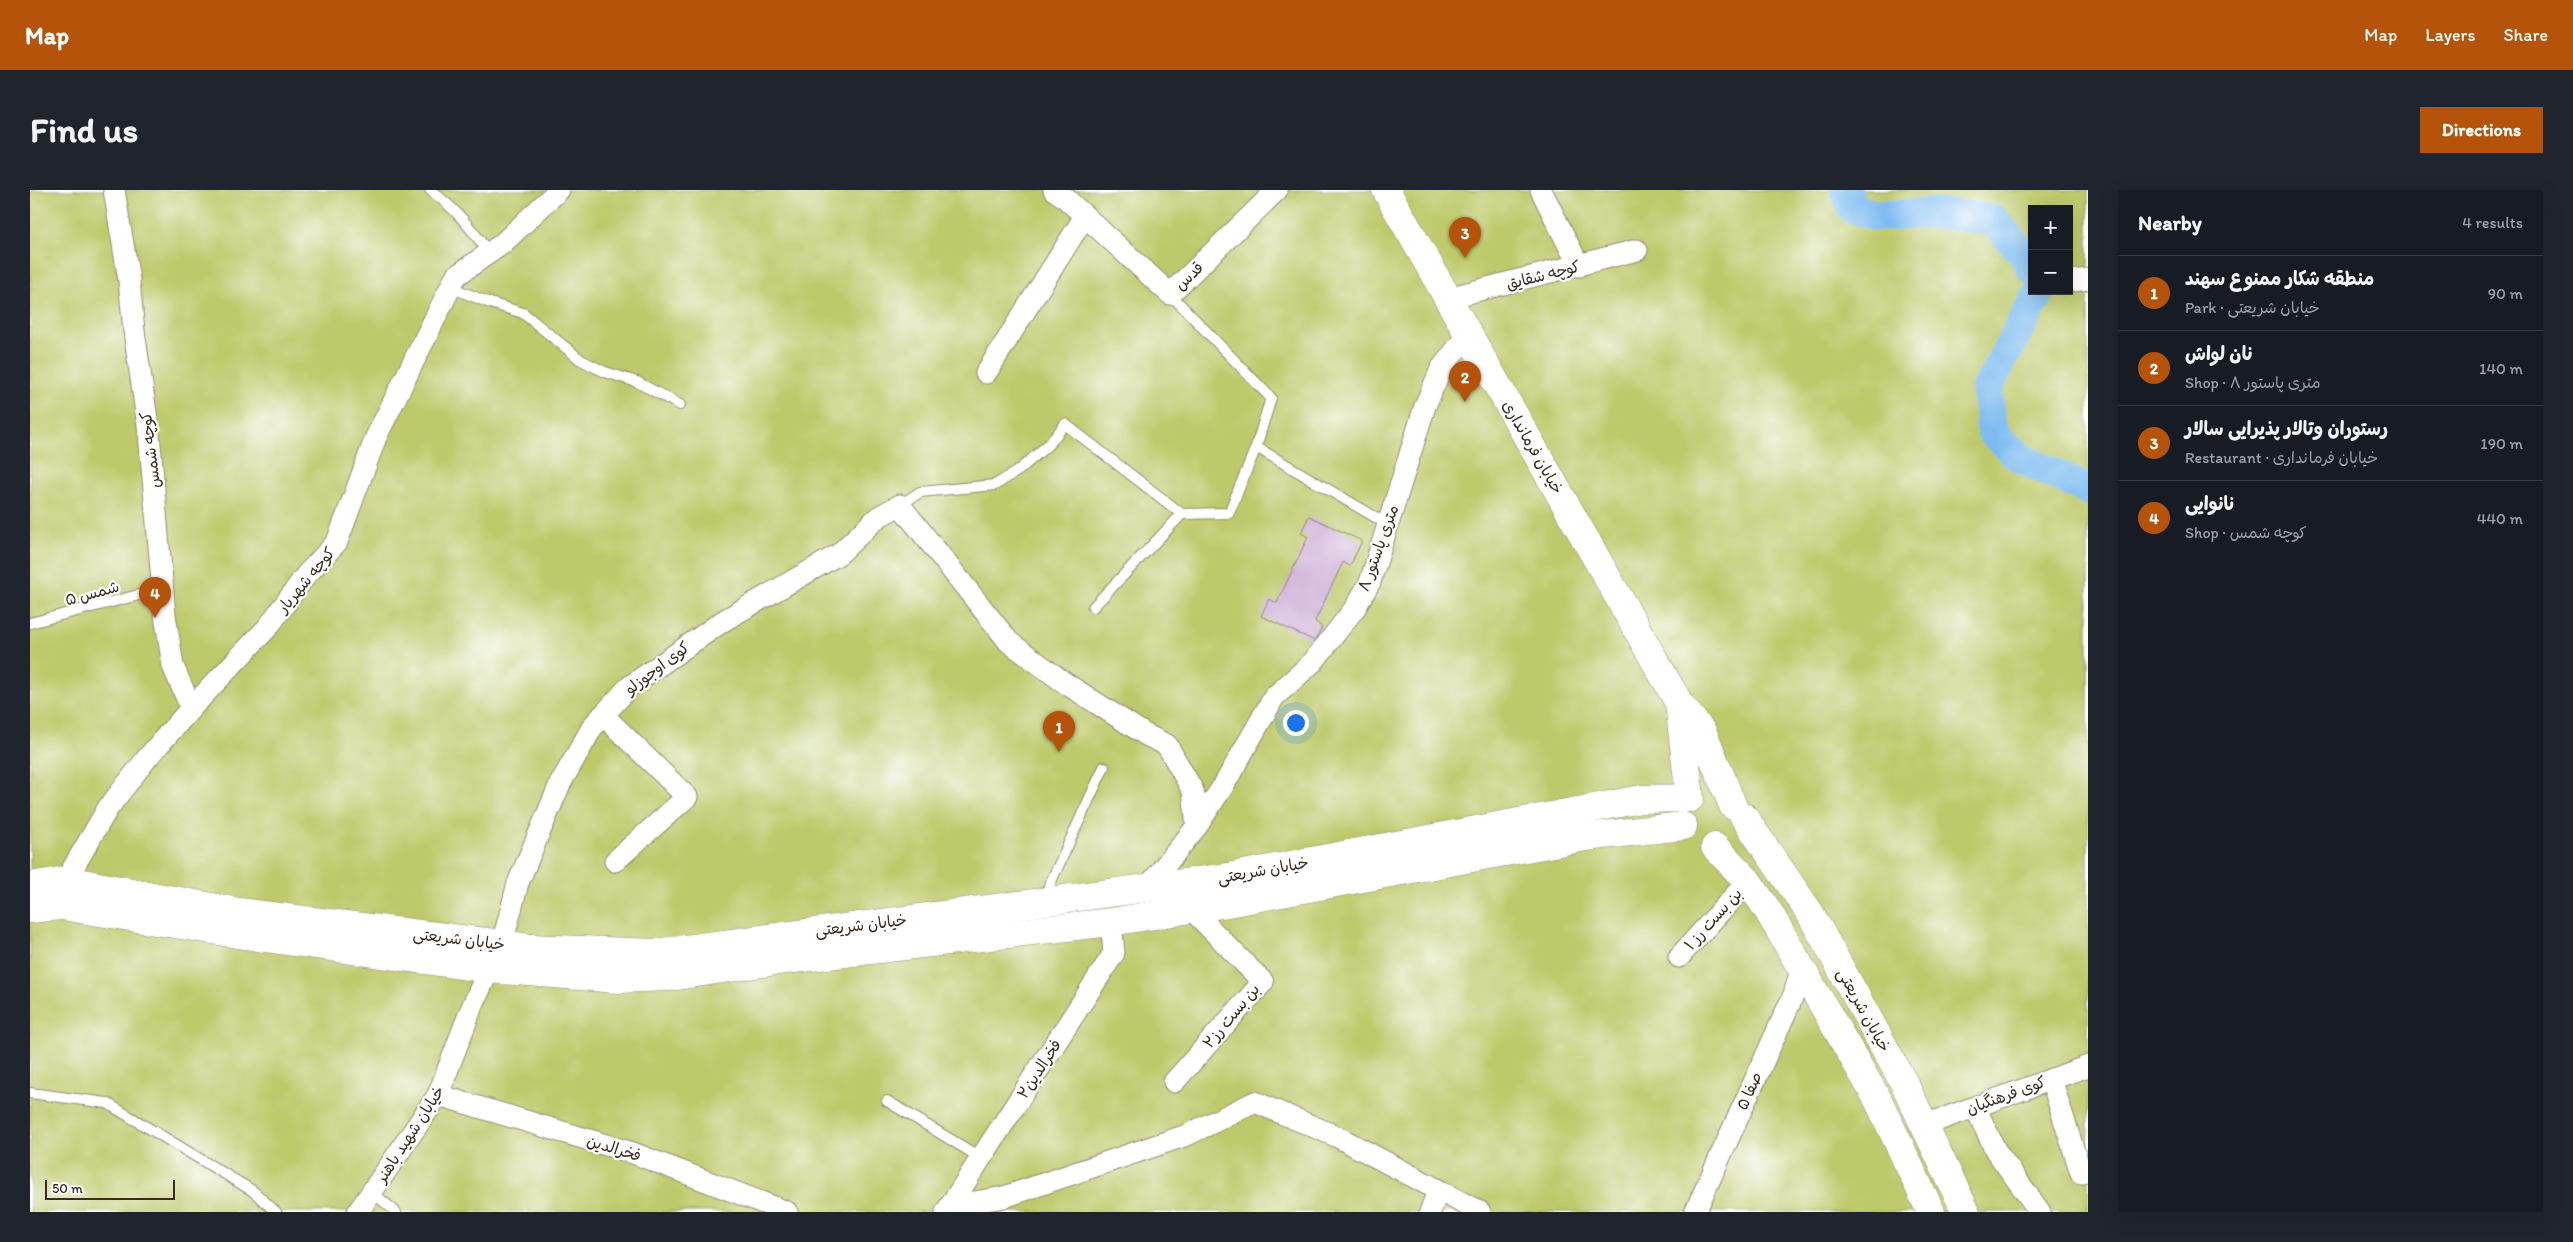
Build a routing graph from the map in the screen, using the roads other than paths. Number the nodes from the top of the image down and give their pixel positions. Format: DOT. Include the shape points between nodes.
graph roads {
  1 [pos="114,190"];
  2 [pos="430,190"];
  3 [pos="558,190"];
  4 [pos="1054,190"];
  5 [pos="1277,190"];
  6 [pos="1386,190"];
  7 [pos="1541,190"];
  8 [pos="1085,216"];
  9 [pos="1637,250"];
  10 [pos="489,253"];
  11 [pos="1579,266"];
  12 [pos="450,287"];
  13 [pos="1170,294"];
  14 [pos="1448,298"];
  15 [pos="1468,334"];
  16 [pos="986,373"];
  17 [pos="680,404"];
  18 [pos="1256,447"];
  19 [pos="900,505"];
  20 [pos="1182,514"];
  21 [pos="1387,524"];
  22 [pos="162,589"];
  23 [pos="1093,607"];
  24 [pos="30,623"];
  25 [pos="1679,703"];
  26 [pos="191,708"];
  27 [pos="603,715"];
  28 [pos="1104,767"];
  29 [pos="1690,798"];
  30 [pos="1582,810"];
  31 [pos="1738,811"];
  32 [pos="1197,826"];
  33 [pos="1683,826"];
  34 [pos="1586,837"];
  35 [pos="1715,847"];
  36 [pos="615,861"];
  37 [pos="66,880"];
  38 [pos="1748,881"];
  39 [pos="30,886"];
  40 [pos="1147,888"];
  41 [pos="1041,902"];
  42 [pos="30,909"];
  43 [pos="1191,909"];
  44 [pos="890,922"];
  45 [pos="1111,922"];
  46 [pos="502,944"];
  47 [pos="892,949"];
  48 [pos="1679,957"];
  49 [pos="489,969"];
  50 [pos="1801,970"];
  51 [pos="2088,1066"];
  52 [pos="2051,1079"];
  53 [pos="1174,1082"];
  54 [pos="1905,1085"];
  55 [pos="30,1093"];
  56 [pos="438,1096"];
  57 [pos="1878,1100"];
  58 [pos="887,1101"];
  59 [pos="1975,1107"];
  60 [pos="1925,1124"];
  61 [pos="981,1158"];
  62 [pos="2081,1173"];
  63 [pos="1438,1191"];
  64 [pos="372,1192"];
  65 [pos="948,1209"];
  66 [pos="276,1212"];
  67 [pos="358,1212"];
  68 [pos="396,1212"];
  69 [pos="787,1212"];
  70 [pos="1430,1212"];
  71 [pos="1480,1212"];
  72 [pos="1695,1212"];
  73 [pos="1931,1212"];
  74 [pos="1966,1212"];
  75 [pos="2040,1212"];
  1 -- 22 [label="street, کوچه شمس" via="130,280 149,433"];
  2 -- 10 [label="lane" via="466,221"];
  3 -- 10 [label="street, کوچه شهریار"];
  4 -- 8 [label="street, قدس"];
  5 -- 13 [label="street, قدس"];
  6 -- 14 [label="main road, خیابان فرمانداری"];
  7 -- 11 [label="street"];
  8 -- 13 [label="street, قدس"];
  8 -- 16 [label="street"];
  9 -- 11 [label="street, کوچه شقایق"];
  10 -- 12 [label="street, کوچه شهریار" via="456,276"];
  11 -- 14 [label="street, کوچه شقایق"];
  12 -- 17 [label="lane" via="523,313 581,360 637,382"];
  12 -- 26 [label="street, کوچه شهریار" via="376,437 337,542 306,575 268,627"];
  13 -- 18 [label="lane" via="1271,398"];
  14 -- 15 [label="main road, خیابان فرمانداری"];
  15 -- 21 [label="street, ۸ متری پاستور" via="1441,369 1425,406"];
  15 -- 25 [label="main road, خیابان فرمانداری"];
  18 -- 20 [label="lane" via="1229,513"];
  18 -- 21 [label="lane"];
  19 -- 20 [label="lane" via="920,492 995,485 1019,470 1050,443 1065,424"];
  19 -- 27 [label="street, کوی اوجوزلو" via="878,517 839,554 723,621 630,686"];
  19 -- 32 [label="street" via="1009,642 1146,736 1167,745 1193,791"];
  20 -- 23 [label="lane"];
  21 -- 32 [label="street, ۸ متری پاستور" via="1370,582 1355,608 1313,662 1274,697 1225,784"];
  22 -- 24 [label="lane, شمس ۵"];
  22 -- 26 [label="street, کوچه شمس" via="173,666"];
  25 -- 29 [label="main road, خیابان فرمانداری"];
  25 -- 31 [label="main road, خیابان فرمانداری" via="1703,733"];
  26 -- 37 [label="street, کوچه شهریار" via="108,808"];
  27 -- 36 [label="street" via="688,797"];
  27 -- 46 [label="street, کوی اوجوزلو" via="593,726 560,784 518,883"];
  28 -- 41 [label="lane"];
  29 -- 30 [label="main road, خیابان شریعتی" via="1641,799"];
  29 -- 31 [label="main road" via="1709,796"];
  29 -- 33 [label="main road" via="1678,812"];
  30 -- 34 [label="main road"];
  30 -- 40 [label="main road, خیابان شریعتی" via="1222,878"];
  31 -- 35 [label="main road" via="1746,828 1744,836 1738,843 1724,848"];
  31 -- 54 [label="main road, خیابان شریعتی" via="1810,914"];
  32 -- 40 [label="street, ۸ متری پاستور"];
  33 -- 34 [label="main road, خیابان شریعتی"];
  33 -- 35 [label="main road" via="1696,838"];
  34 -- 43 [label="main road, خیابان شریعتی"];
  35 -- 38 [label="main road, خیابان شریعتی"];
  37 -- 39 [label="main road, خیابان شریعتی"];
  37 -- 46 [label="main road, خیابان شریعتی" via="239,912"];
  38 -- 48 [label="street, بن بست رز ۱"];
  38 -- 50 [label="main road, خیابان شریعتی"];
  40 -- 41 [label="main road, خیابان شریعتی"];
  41 -- 44 [label="main road, خیابان شریعتی"];
  42 -- 49 [label="main road, خیابان شریعتی" via="61,906"];
  43 -- 45 [label="main road, خیابان شریعتی"];
  43 -- 53 [label="street, بن بست رز۲" via="1263,982"];
  44 -- 46 [label="main road, خیابان شریعتی" via="655,953"];
  44 -- 47 [label="main road"];
  45 -- 47 [label="main road, خیابان شریعتی"];
  45 -- 61 [label="street, فخرالدین۲" via="1114,954"];
  47 -- 49 [label="main road, خیابان شریعتی" via="776,960 670,977 617,979"];
  49 -- 56 [label="street, خیابان شهید باهنر"];
  50 -- 57 [label="main road, خیابان شریعتی"];
  50 -- 72 [label="street, صفا ۵" via="1794,994"];
  51 -- 52 [label="street, کوی فرهنگیان"];
  52 -- 59 [label="street, کوی فرهنگیان"];
  52 -- 62 [label="street"];
  54 -- 57 [label="main road"];
  54 -- 60 [label="main road, خیابان شریعتی"];
  55 -- 66 [label="lane" via="107,1103 253,1191"];
  56 -- 64 [label="street, خیابان شهید باهنر"];
  56 -- 69 [label="street, فخرالدین" via="633,1153"];
  57 -- 73 [label="main road, خیابان شریعتی"];
  58 -- 61 [label="lane"];
  59 -- 60 [label="street, کوی فرهنگیان"];
  59 -- 75 [label="street" via="1996,1151"];
  60 -- 74 [label="main road, خیابان شریعتی"];
  61 -- 65 [label="street, فخرالدین۲"];
  63 -- 65 [label="street" via="1338,1137 1255,1102 1187,1135 1004,1197"];
  63 -- 70 [label="street"];
  63 -- 71 [label="street"];
  64 -- 67 [label="street, خیابان شهید باهنر"];
  64 -- 68 [label="lane"];
}
